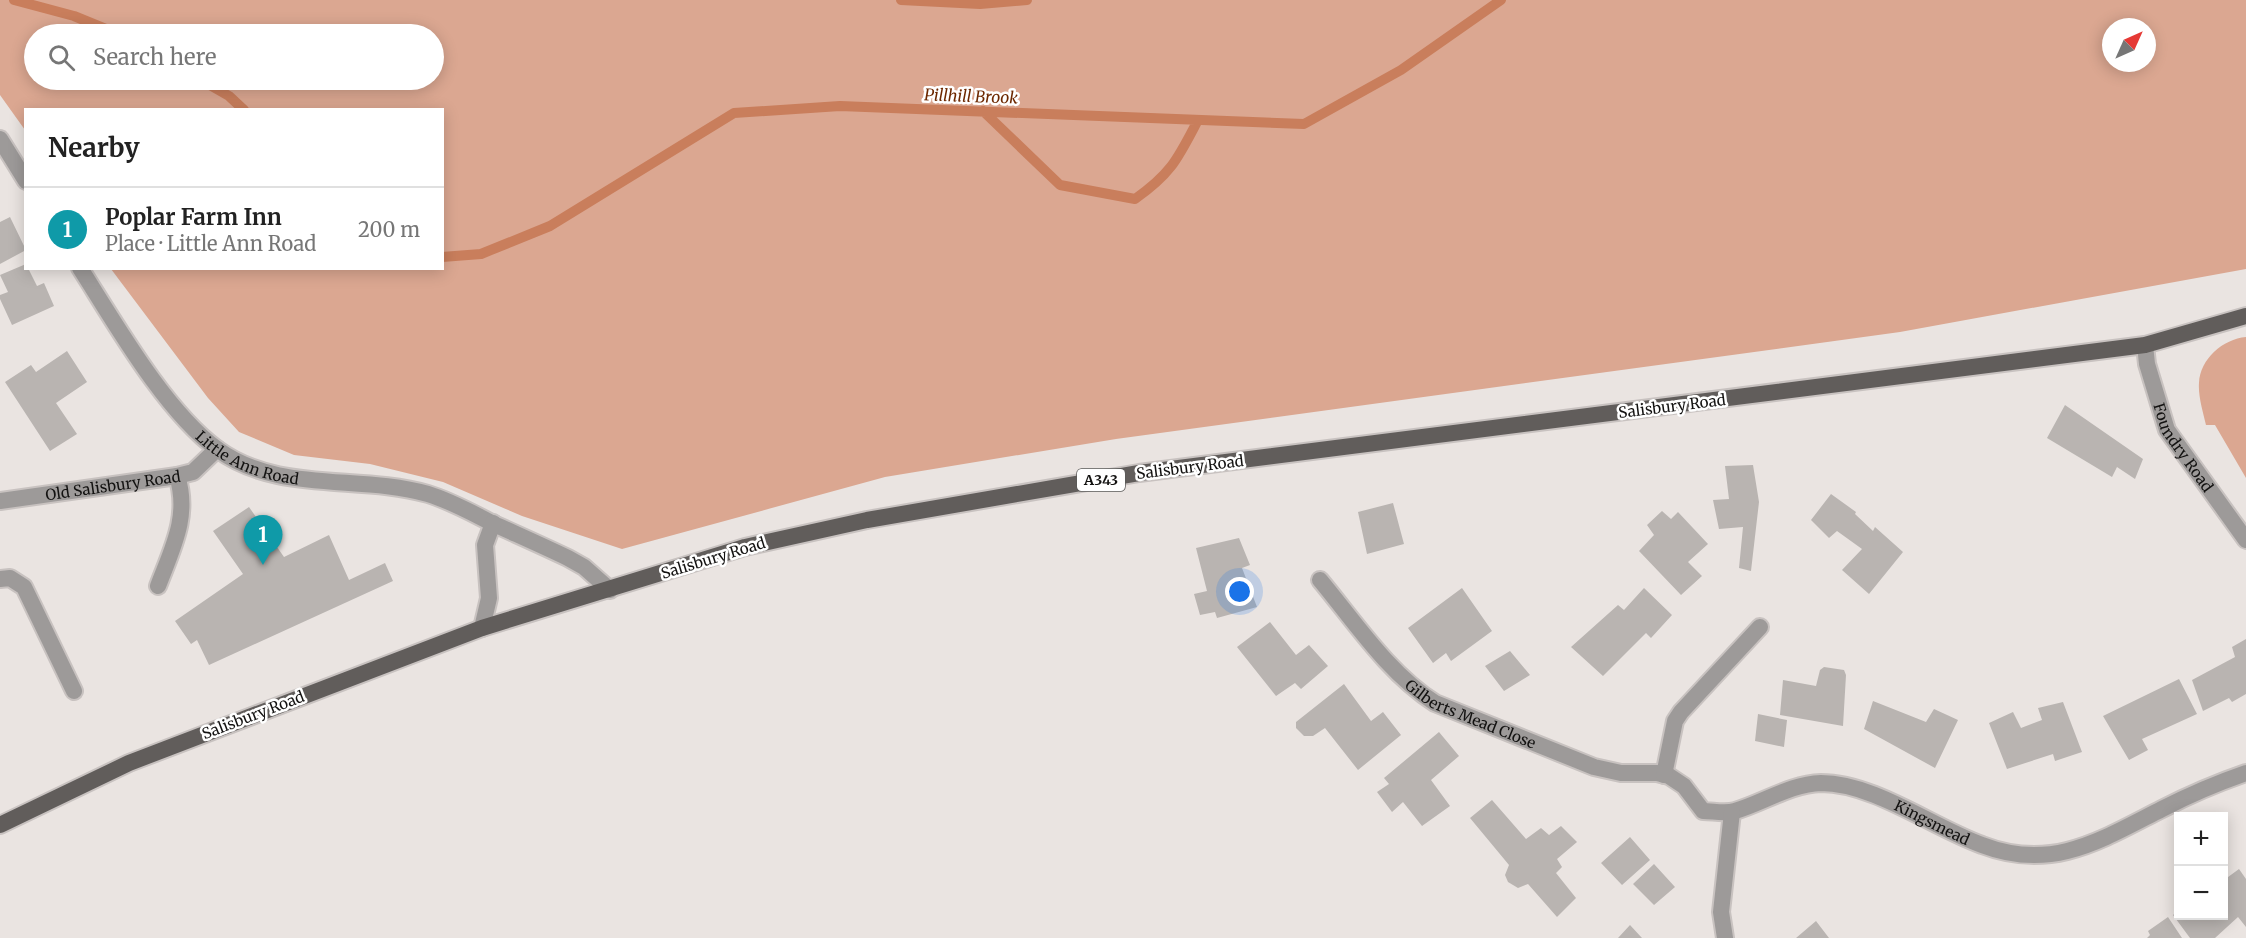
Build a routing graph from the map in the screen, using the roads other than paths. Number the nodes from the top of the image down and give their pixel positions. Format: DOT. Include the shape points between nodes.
graph roads {
  1 [pos="0,139"];
  2 [pos="24,178"];
  3 [pos="81,270"];
  4 [pos="2246,316"];
  5 [pos="2145,345"];
  6 [pos="217,449"];
  7 [pos="177,476"];
  8 [pos="0,501"];
  9 [pos="493,523"];
  10 [pos="2246,540"];
  11 [pos="0,579"];
  12 [pos="1320,580"];
  13 [pos="158,586"];
  14 [pos="610,590"];
  15 [pos="1760,627"];
  16 [pos="482,628"];
  17 [pos="74,691"];
  18 [pos="2246,773"];
  19 [pos="1664,775"];
  20 [pos="1732,812"];
  21 [pos="0,825"];
  22 [pos="1725,938"];
  1 -- 2 [label="street"];
  3 -- 6 [label="street, Little Ann Road" via="168,398"];
  4 -- 5 [label="main road, Salisbury Road / A343"];
  5 -- 10 [label="street, Foundry Road" via="2147,364 2168,430"];
  5 -- 14 [label="main road, Salisbury Road / A343" via="1139,473 867,520 756,544"];
  6 -- 7 [label="street, Old Salisbury Road" via="192,472"];
  6 -- 9 [label="street, Little Ann Road" via="235,460 276,474 426,493"];
  7 -- 8 [label="street, Old Salisbury Road"];
  7 -- 13 [label="street" via="183,508"];
  9 -- 14 [label="street, Little Ann Road" via="584,567"];
  9 -- 16 [label="street" via="485,545 489,598"];
  11 -- 17 [label="street" via="10,578 24,587"];
  12 -- 19 [label="street, Gilberts Mead Close" via="1390,664 1435,703 1594,767"];
  14 -- 16 [label="main road, Salisbury Road / A343"];
  15 -- 19 [label="street" via="1675,721"];
  16 -- 21 [label="main road, Salisbury Road / A343" via="129,763"];
  18 -- 20 [label="street, Kingsmead" via="2198,792 2094,844 2042,855 2005,853 1981,845 1848,786 1820,783 1793,788"];
  19 -- 20 [label="street" via="1684,786 1703,811"];
  20 -- 22 [label="street" via="1722,903"];
}
